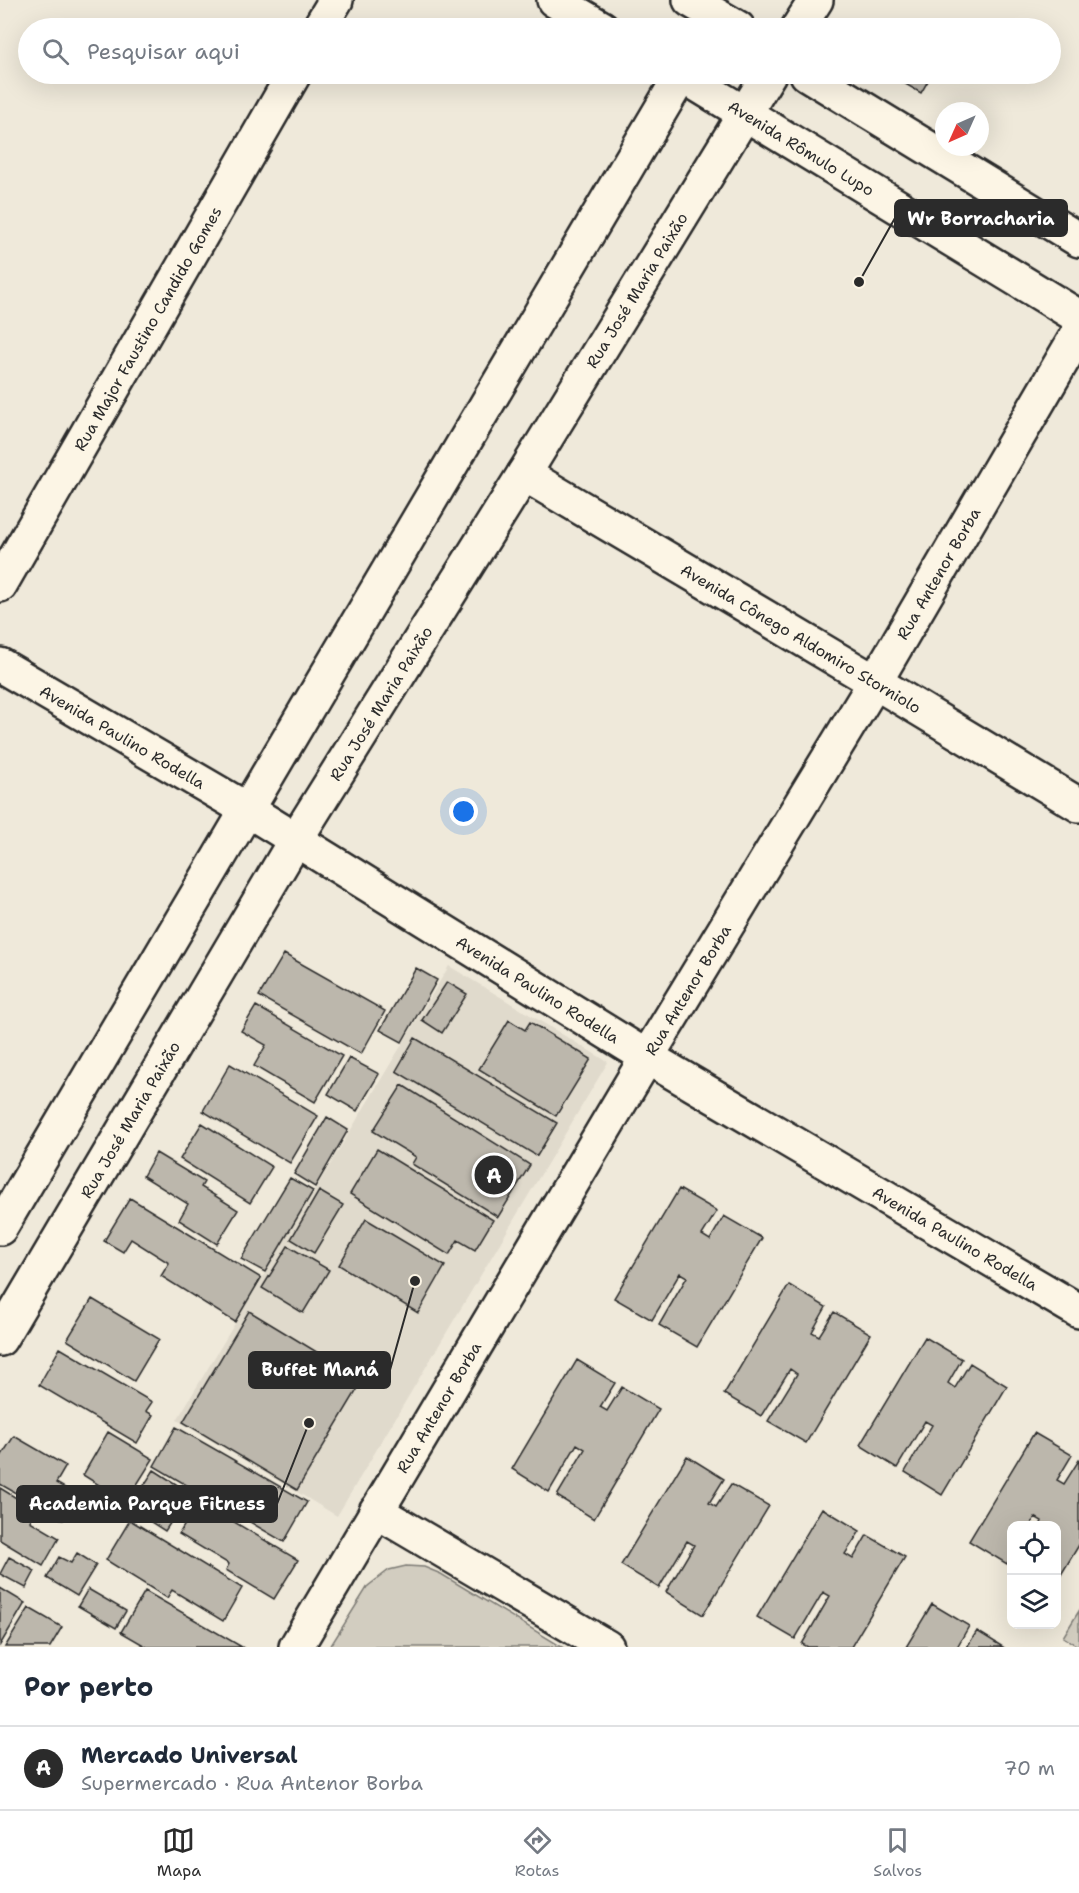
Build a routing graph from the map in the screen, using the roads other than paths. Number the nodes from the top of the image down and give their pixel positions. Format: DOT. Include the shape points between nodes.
graph roads {
  1 [pos="336,0"];
  2 [pos="554,0"];
  3 [pos="816,0"];
  4 [pos="325,18"];
  5 [pos="585,18"];
  6 [pos="804,18"];
  7 [pos="288,84"];
  8 [pos="675,84"];
  9 [pos="697,84"];
  10 [pos="763,84"];
  11 [pos="823,84"];
  12 [pos="744,113"];
  13 [pos="1079,240"];
  14 [pos="1079,317"];
  15 [pos="1079,332"];
  16 [pos="524,474"];
  17 [pos="0,585"];
  18 [pos="0,664"];
  19 [pos="875,682"];
  20 [pos="1079,805"];
  21 [pos="246,809"];
  22 [pos="296,839"];
  23 [pos="647,1057"];
  24 [pos="0,1228"];
  25 [pos="1079,1311"];
  26 [pos="0,1339"];
  27 [pos="376,1511"];
  28 [pos="296,1647"];
  29 [pos="607,1647"];
  1 -- 4 [label="street"];
  2 -- 5 [label="street"];
  3 -- 6 [label="street"];
  7 -- 17 [label="street, Rua Major Faustino Candido Gomes"];
  8 -- 21 [label="street"];
  9 -- 12 [label="street, Avenida Rômulo Lupo"];
  10 -- 12 [label="street, Rua José Maria Paixão"];
  11 -- 13 [label="street"];
  12 -- 14 [label="street, Avenida Rômulo Lupo"];
  12 -- 16 [label="street, Rua José Maria Paixão"];
  15 -- 19 [label="street, Rua Antenor Borba"];
  16 -- 19 [label="street, Avenida Cônego Aldomiro Storniolo"];
  16 -- 22 [label="street, Rua José Maria Paixão"];
  18 -- 21 [label="street, Avenida Paulino Rodella"];
  19 -- 20 [label="street, Avenida Cônego Aldomiro Storniolo"];
  19 -- 23 [label="street, Rua Antenor Borba"];
  21 -- 22 [label="street, Avenida Paulino Rodella"];
  21 -- 24 [label="street"];
  22 -- 23 [label="street, Avenida Paulino Rodella"];
  22 -- 26 [label="street, Rua José Maria Paixão"];
  23 -- 25 [label="street, Avenida Paulino Rodella"];
  23 -- 27 [label="street, Rua Antenor Borba"];
  27 -- 28 [label="street, Rua Antenor Borba"];
  27 -- 29 [label="street"];
}
